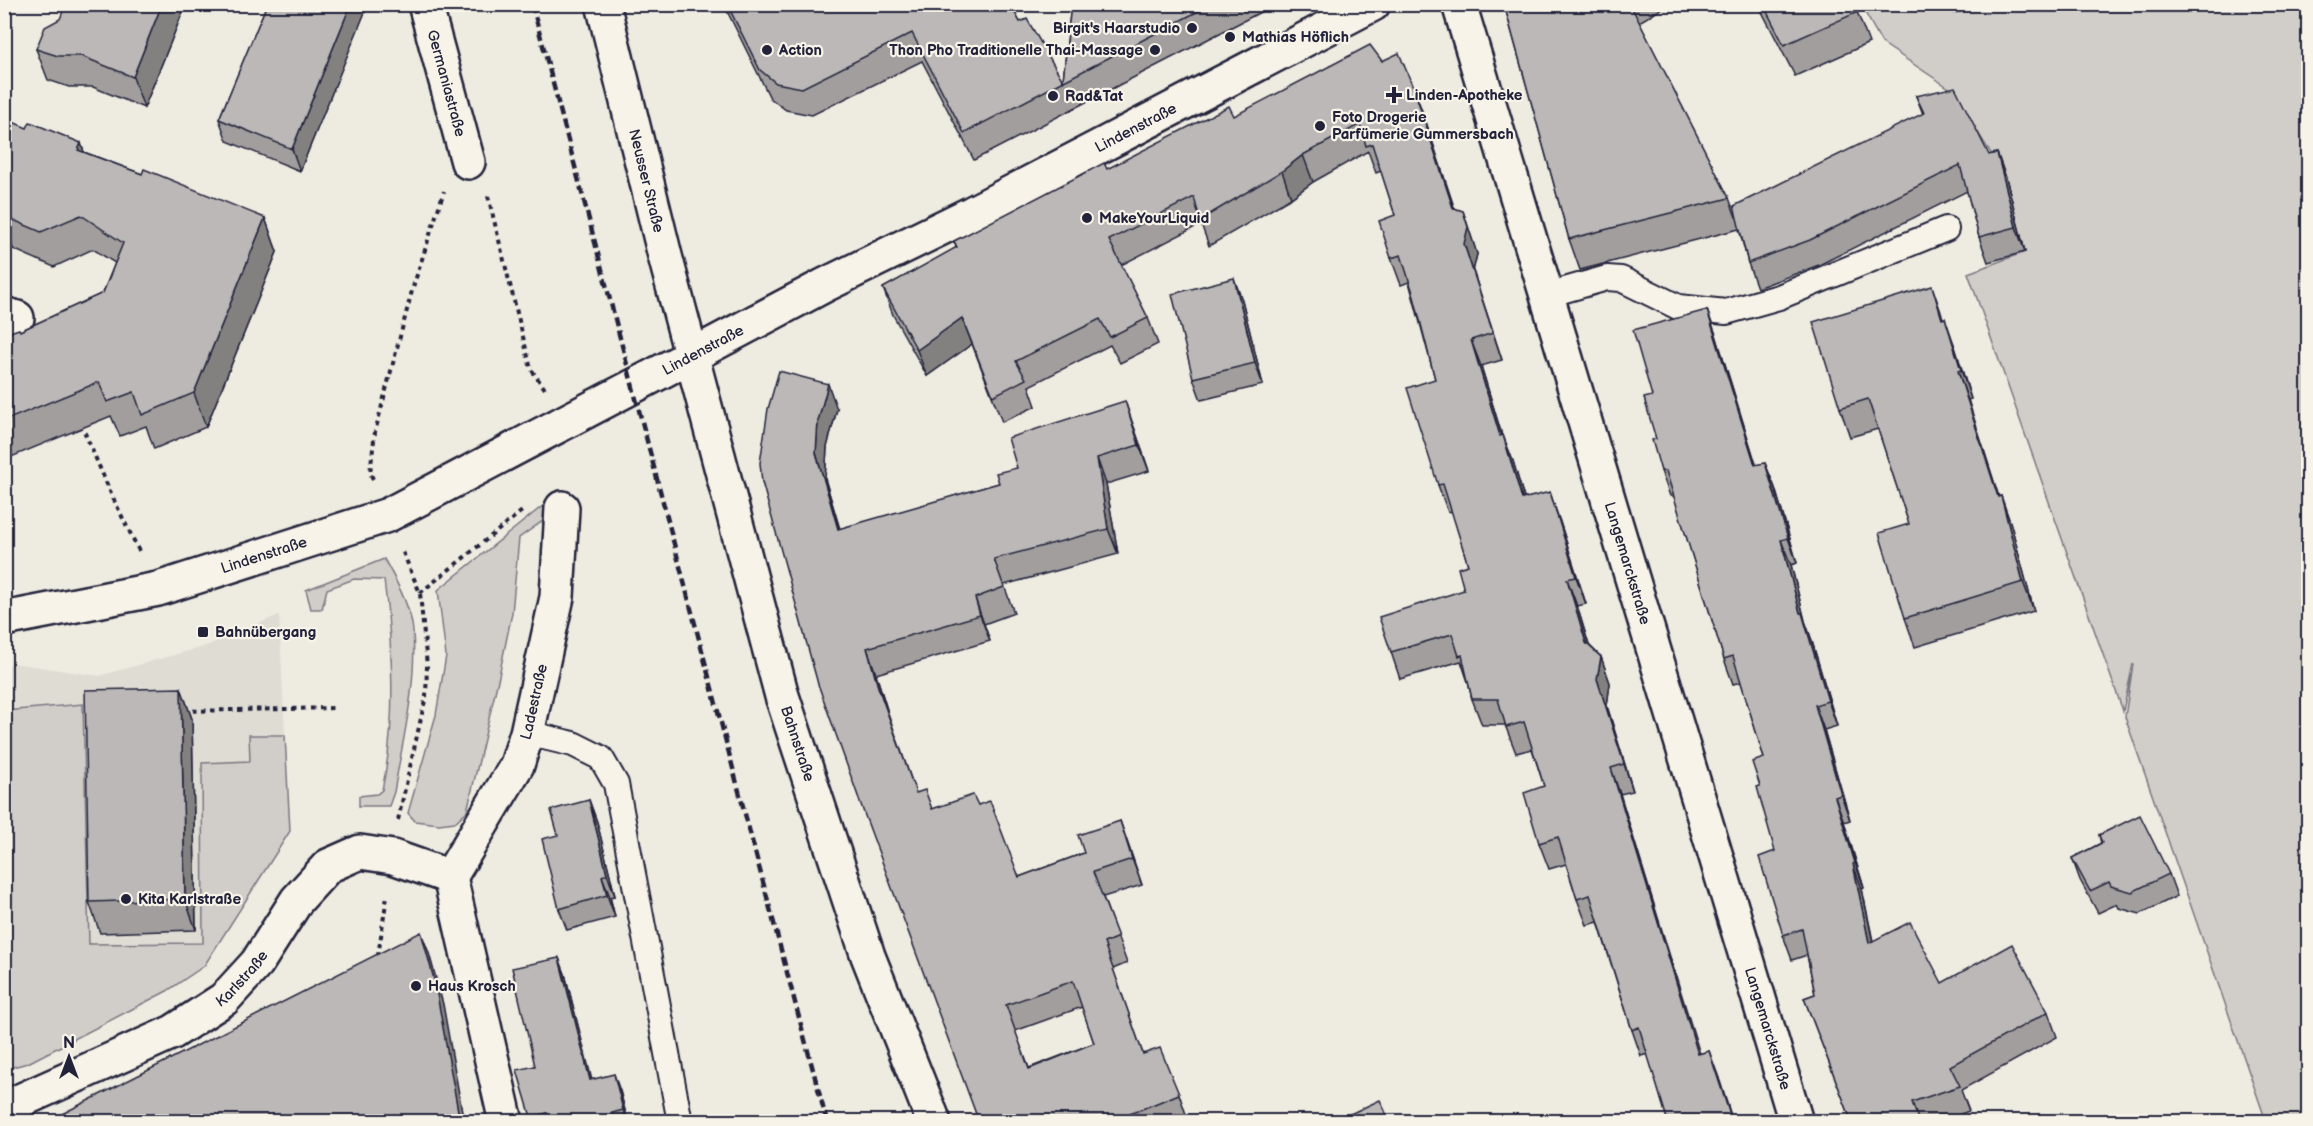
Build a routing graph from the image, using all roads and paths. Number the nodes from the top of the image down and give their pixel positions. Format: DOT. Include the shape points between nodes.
graph roads {
  1 [pos="425,4"];
  2 [pos="603,4"];
  3 [pos="1373,4"];
  4 [pos="1459,4"];
  5 [pos="468,162"];
  6 [pos="1946,228"];
  7 [pos="1547,295"];
  8 [pos="691,356"];
  9 [pos="80,421"];
  10 [pos="568,422"];
  11 [pos="530,504"];
  12 [pos="562,508"];
  13 [pos="388,515"];
  14 [pos="158,589"];
  15 [pos="420,593"];
  16 [pos="4,619"];
  17 [pos="337,708"];
  18 [pos="180,711"];
  19 [pos="527,733"];
  20 [pos="396,831"];
  21 [pos="450,877"];
  22 [pos="4,1108"];
  23 [pos="506,1122"];
  24 [pos="680,1122"];
  25 [pos="934,1122"];
  26 [pos="1796,1122"];
  1 -- 5 [label="street, Germaniastraße"];
  2 -- 8 [label="street, Neusser Straße"];
  3 -- 8 [label="street, Lindenstraße"];
  4 -- 7 [label="street, Langemarckstraße"];
  5 -- 10 [label="path" via="486,189 531,369"];
  5 -- 13 [label="path" via="443,192 375,432 370,472"];
  6 -- 7 [label="lane" via="1779,297 1726,312 1678,307 1621,279 1607,278"];
  7 -- 26 [label="street, Langemarckstraße"];
  8 -- 10 [label="street, Lindenstraße"];
  8 -- 25 [label="street, Bahnstraße" via="782,696 868,956"];
  9 -- 14 [label="path"];
  10 -- 13 [label="street, Lindenstraße"];
  11 -- 15 [label="path"];
  12 -- 19 [label="street, Ladestraße" via="557,597"];
  13 -- 14 [label="street, Lindenstraße"];
  13 -- 15 [label="path"];
  14 -- 16 [label="street, Lindenstraße"];
  15 -- 20 [label="path" via="428,666 426,696"];
  17 -- 18 [label="path"];
  19 -- 21 [label="street, Ladestraße" via="517,765"];
  19 -- 24 [label="lane" via="573,744 601,758 616,784"];
  21 -- 22 [label="street, Karlstraße" via="393,856 360,852 328,866 297,900 257,963 224,999 173,1032"];
  21 -- 23 [label="street"];
}
